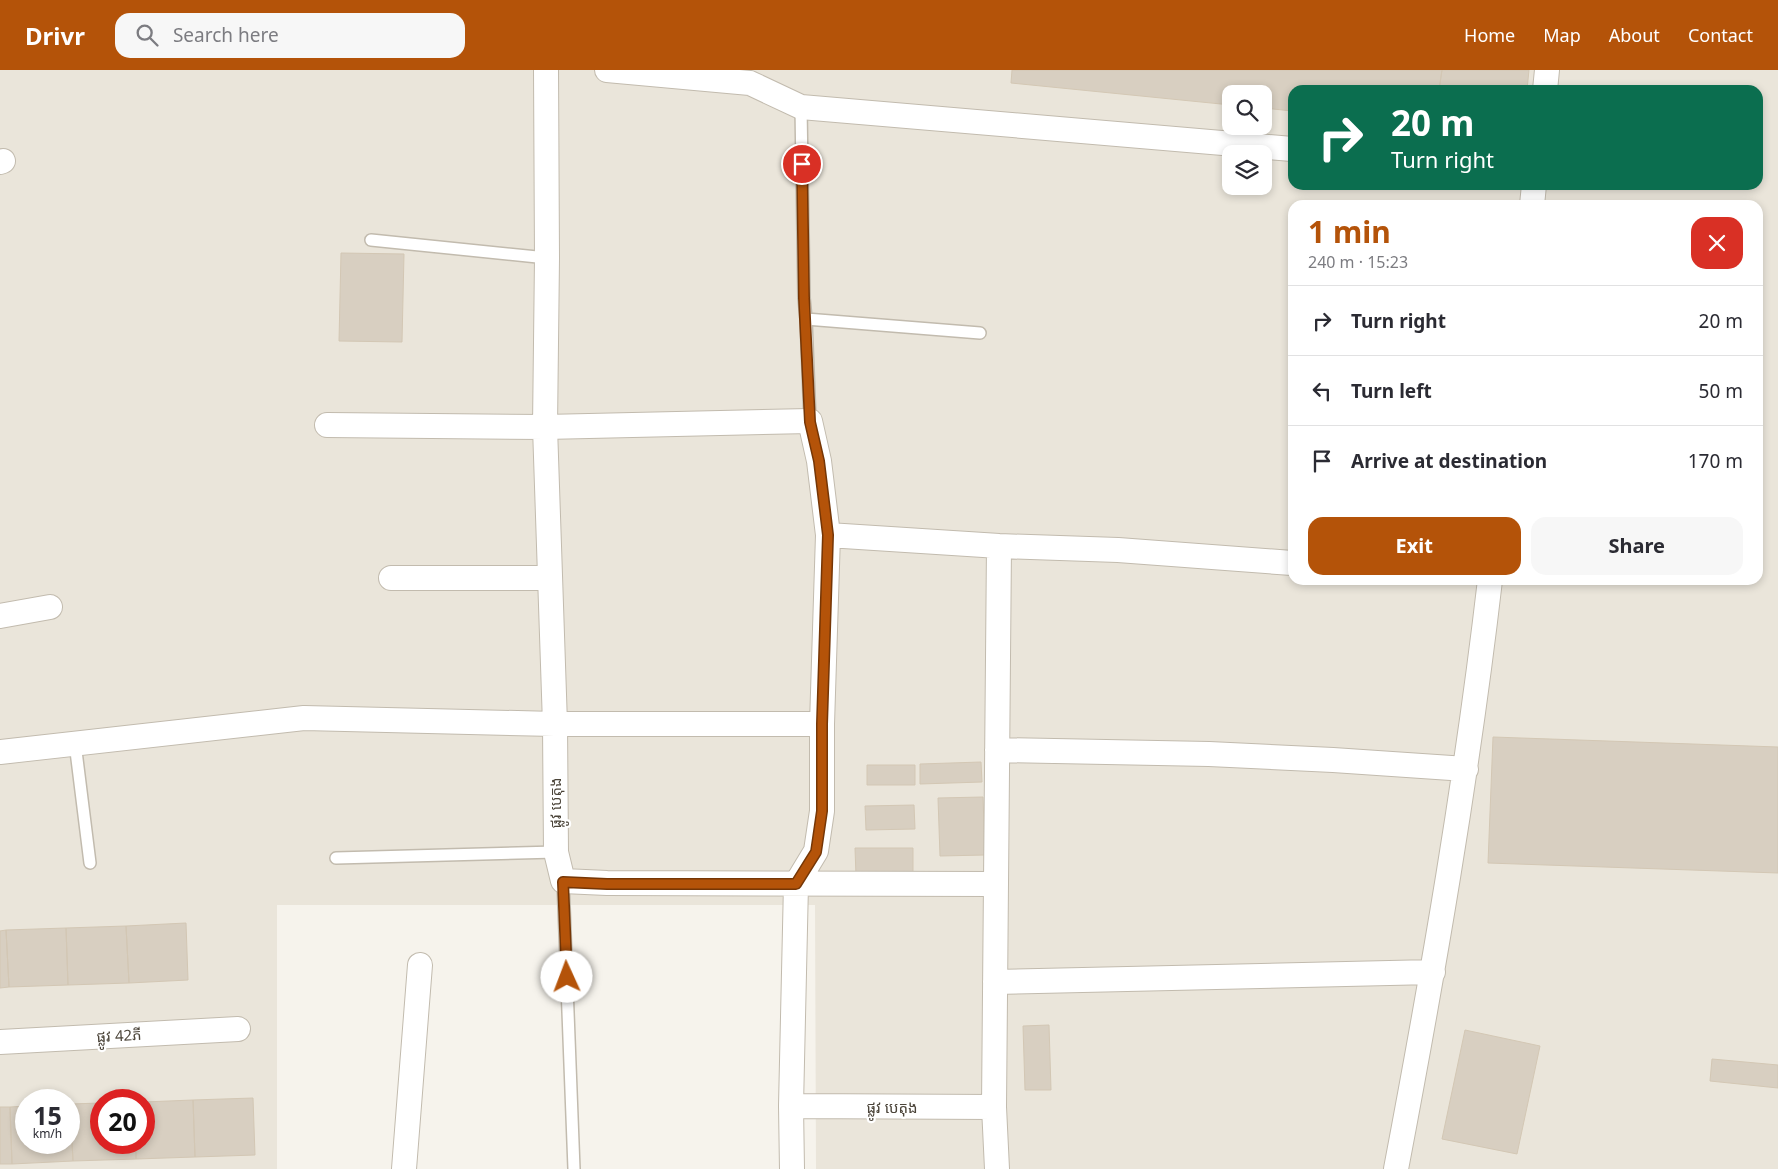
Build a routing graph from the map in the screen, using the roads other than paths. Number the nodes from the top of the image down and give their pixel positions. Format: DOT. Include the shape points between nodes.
graph roads {
  1 [pos="546,70"];
  2 [pos="607,70"];
  3 [pos="1547,70"];
  4 [pos="750,76"];
  5 [pos="1546,85"];
  6 [pos="800,107"];
  7 [pos="1288,149"];
  8 [pos="371,240"];
  9 [pos="547,258"];
  10 [pos="806,319"];
  11 [pos="980,333"];
  12 [pos="810,422"];
  13 [pos="327,425"];
  14 [pos="545,427"];
  15 [pos="828,535"];
  16 [pos="999,546"];
  17 [pos="1288,563"];
  18 [pos="391,578"];
  19 [pos="550,578"];
  20 [pos="1489,585"];
  21 [pos="50,607"];
  22 [pos="0,616"];
  23 [pos="555,724"];
  24 [pos="822,724"];
  25 [pos="75,743"];
  26 [pos="997,750"];
  27 [pos="0,752"];
  28 [pos="1466,769"];
  29 [pos="556,852"];
  30 [pos="336,858"];
  31 [pos="90,863"];
  32 [pos="563,882"];
  33 [pos="796,884"];
  34 [pos="996,884"];
  35 [pos="420,965"];
  36 [pos="1433,972"];
  37 [pos="995,982"];
  38 [pos="238,1029"];
  39 [pos="0,1042"];
  40 [pos="791,1106"];
  41 [pos="994,1107"];
  42 [pos="404,1169"];
  43 [pos="574,1169"];
  44 [pos="792,1169"];
  45 [pos="997,1169"];
  46 [pos="1396,1169"];
  1 -- 9 [label="street, ផ្លូវ បេតុង"];
  2 -- 4 [label="street"];
  3 -- 5 [label="street"];
  4 -- 6 [label="street"];
  6 -- 7 [label="street"];
  6 -- 10 [label="lane"];
  8 -- 9 [label="lane"];
  9 -- 14 [label="street, ផ្លូវ បេតុង"];
  10 -- 11 [label="lane"];
  10 -- 12 [label="lane"];
  12 -- 14 [label="street"];
  12 -- 15 [label="street" via="819,461"];
  13 -- 14 [label="street"];
  14 -- 19 [label="street, ផ្លូវ បេតុង"];
  15 -- 16 [label="street"];
  15 -- 24 [label="street"];
  16 -- 17 [label="street" via="1118,550"];
  16 -- 26 [label="street"];
  18 -- 19 [label="street"];
  19 -- 23 [label="street, ផ្លូវ បេតុង"];
  20 -- 28 [label="street"];
  21 -- 22 [label="street"];
  23 -- 24 [label="street"];
  23 -- 25 [label="street" via="304,718"];
  23 -- 29 [label="street, ផ្លូវ បេតុង"];
  24 -- 33 [label="street" via="822,811 816,852"];
  25 -- 27 [label="street"];
  25 -- 31 [label="lane"];
  26 -- 28 [label="street" via="1209,754"];
  26 -- 34 [label="street"];
  28 -- 36 [label="street"];
  29 -- 30 [label="lane"];
  29 -- 32 [label="street, ផ្លូវ បេតុង"];
  32 -- 33 [label="street"];
  32 -- 43 [label="lane"];
  33 -- 34 [label="street"];
  33 -- 40 [label="street"];
  34 -- 37 [label="street"];
  35 -- 42 [label="street"];
  36 -- 37 [label="street"];
  36 -- 46 [label="street"];
  37 -- 41 [label="street"];
  38 -- 39 [label="street, ផ្លូវ 42ភី"];
  40 -- 41 [label="street, ផ្លូវ បេតុង"];
  40 -- 44 [label="street"];
  41 -- 45 [label="street"];
}
